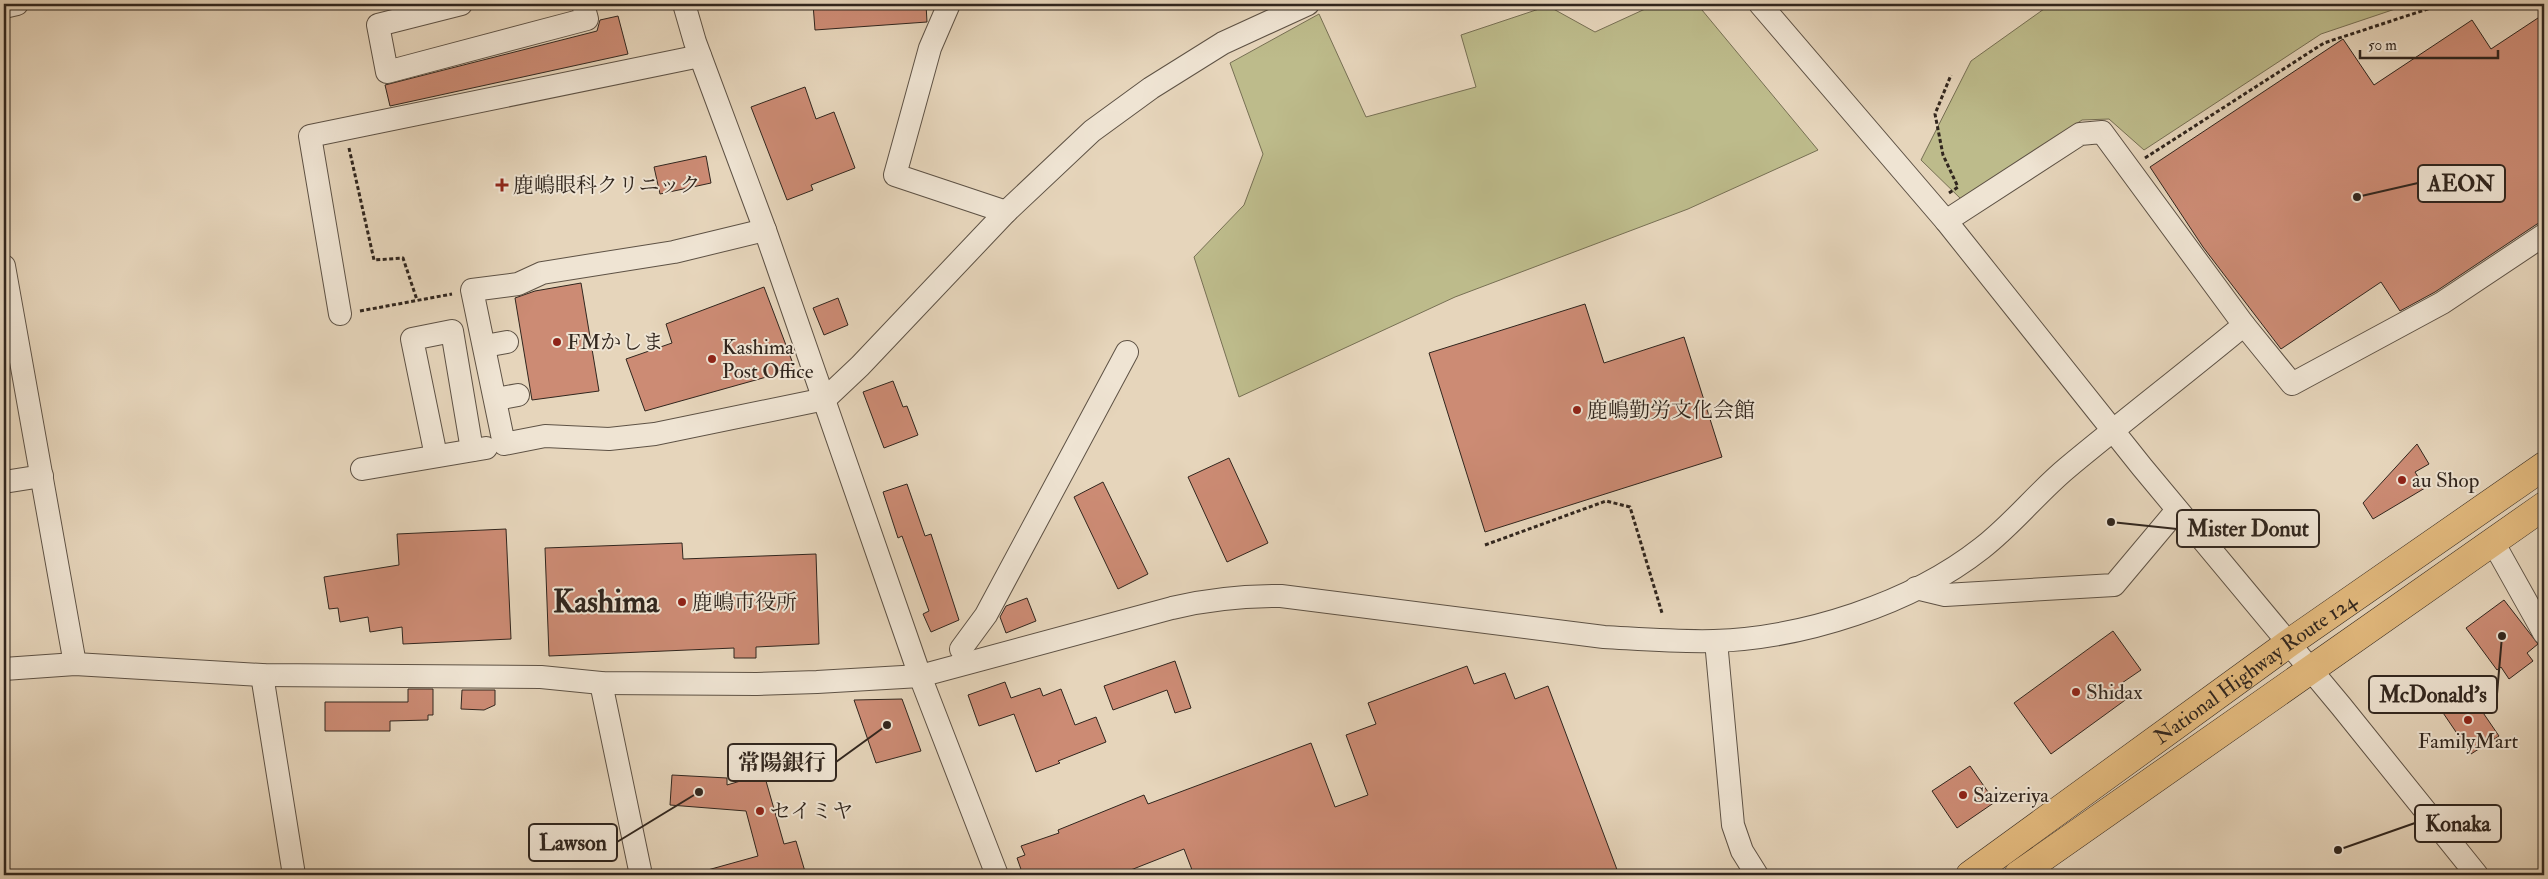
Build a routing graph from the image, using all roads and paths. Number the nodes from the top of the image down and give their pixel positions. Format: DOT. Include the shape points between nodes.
graph roads {
  1 [pos="16,4"];
  2 [pos="461,4"];
  3 [pos="583,4"];
  4 [pos="684,4"];
  5 [pos="949,4"];
  6 [pos="1308,4"];
  7 [pos="1760,4"];
  8 [pos="2443,4"];
  9 [pos="4,6"];
  10 [pos="700,56"];
  11 [pos="1951,75"];
  12 [pos="344,128"];
  13 [pos="2130,168"];
  14 [pos="1958,187"];
  15 [pos="1006,212"];
  16 [pos="1946,221"];
  17 [pos="765,230"];
  18 [pos="2544,234"];
  19 [pos="4,266"];
  20 [pos="472,290"];
  21 [pos="417,300"];
  22 [pos="340,314"];
  23 [pos="2244,325"];
  24 [pos="507,342"];
  25 [pos="485,346"];
  26 [pos="1127,352"];
  27 [pos="518,394"];
  28 [pos="496,399"];
  29 [pos="825,399"];
  30 [pos="2113,431"];
  31 [pos="504,444"];
  32 [pos="472,450"];
  33 [pos="436,456"];
  34 [pos="2544,466"];
  35 [pos="362,469"];
  36 [pos="42,476"];
  37 [pos="4,482"];
  38 [pos="2544,506"];
  39 [pos="2178,510"];
  40 [pos="2493,542"];
  41 [pos="1484,545"];
  42 [pos="1916,588"];
  43 [pos="1662,613"];
  44 [pos="2544,633"];
  45 [pos="1716,641"];
  46 [pos="2289,643"];
  47 [pos="962,649"];
  48 [pos="75,664"];
  49 [pos="4,669"];
  50 [pos="2311,670"];
  51 [pos="262,675"];
  52 [pos="920,676"];
  53 [pos="601,683"];
  54 [pos="294,875"];
  55 [pos="640,875"];
  56 [pos="997,875"];
  57 [pos="1757,875"];
  58 [pos="1970,875"];
  59 [pos="2018,875"];
  60 [pos="2477,875"];
  1 -- 9 [label="street"];
  2 -- 3 [label="street" via="378,25 387,72 586,20"];
  4 -- 10 [label="street"];
  5 -- 15 [label="street" via="930,48 895,174"];
  6 -- 15 [label="street" via="1223,43 1151,88 1092,130"];
  7 -- 16 [label="street"];
  8 -- 13 [label="path" via="2324,43"];
  10 -- 12 [label="street"];
  10 -- 17 [label="street"];
  11 -- 14 [label="path" via="1935,114 1943,155"];
  12 -- 21 [label="path" via="374,260 403,258"];
  12 -- 22 [label="street" via="310,136"];
  13 -- 16 [label="street" via="2102,132 2080,134"];
  13 -- 23 [label="street"];
  15 -- 29 [label="street"];
  16 -- 30 [label="street"];
  17 -- 20 [label="street" via="674,252 542,273 518,284"];
  17 -- 29 [label="street"];
  18 -- 23 [label="street" via="2442,303 2292,384"];
  19 -- 36 [label="street"];
  20 -- 21 [label="path"];
  20 -- 25 [label="street"];
  21 -- 22 [label="path"];
  23 -- 30 [label="street"];
  24 -- 25 [label="street"];
  25 -- 28 [label="street"];
  26 -- 47 [label="street" via="986,615"];
  27 -- 28 [label="street"];
  28 -- 31 [label="street"];
  29 -- 31 [label="street" via="654,434 609,439 545,436"];
  29 -- 52 [label="street"];
  30 -- 39 [label="street"];
  30 -- 42 [label="street" via="2065,469 1982,548"];
  31 -- 32 [label="street"];
  32 -- 33 [label="street"];
  32 -- 33 [label="street" via="452,331 412,339"];
  33 -- 35 [label="street"];
  34 -- 46 [label="highway, National Highway Route 124"];
  36 -- 37 [label="street"];
  36 -- 48 [label="street"];
  38 -- 40 [label="highway, National Highway Route 124"];
  39 -- 42 [label="street" via="2114,585 1945,595"];
  39 -- 46 [label="street"];
  40 -- 44 [label="street"];
  40 -- 50 [label="highway, National Highway Route 124"];
  41 -- 43 [label="path" via="1606,501 1630,507"];
  42 -- 45 [label="street" via="1847,618 1811,627"];
  45 -- 52 [label="street" via="1604,637 1281,596 1242,596 1209,599 1172,608"];
  45 -- 57 [label="street" via="1733,825 1742,851"];
  46 -- 50 [label="street"];
  46 -- 58 [label="highway, National Highway Route 124"];
  48 -- 49 [label="street"];
  48 -- 51 [label="street"];
  50 -- 59 [label="highway, National Highway Route 124"];
  50 -- 60 [label="street"];
  51 -- 53 [label="street" via="541,677"];
  51 -- 54 [label="street"];
  52 -- 53 [label="street" via="757,684"];
  52 -- 56 [label="street"];
  53 -- 55 [label="street"];
}
